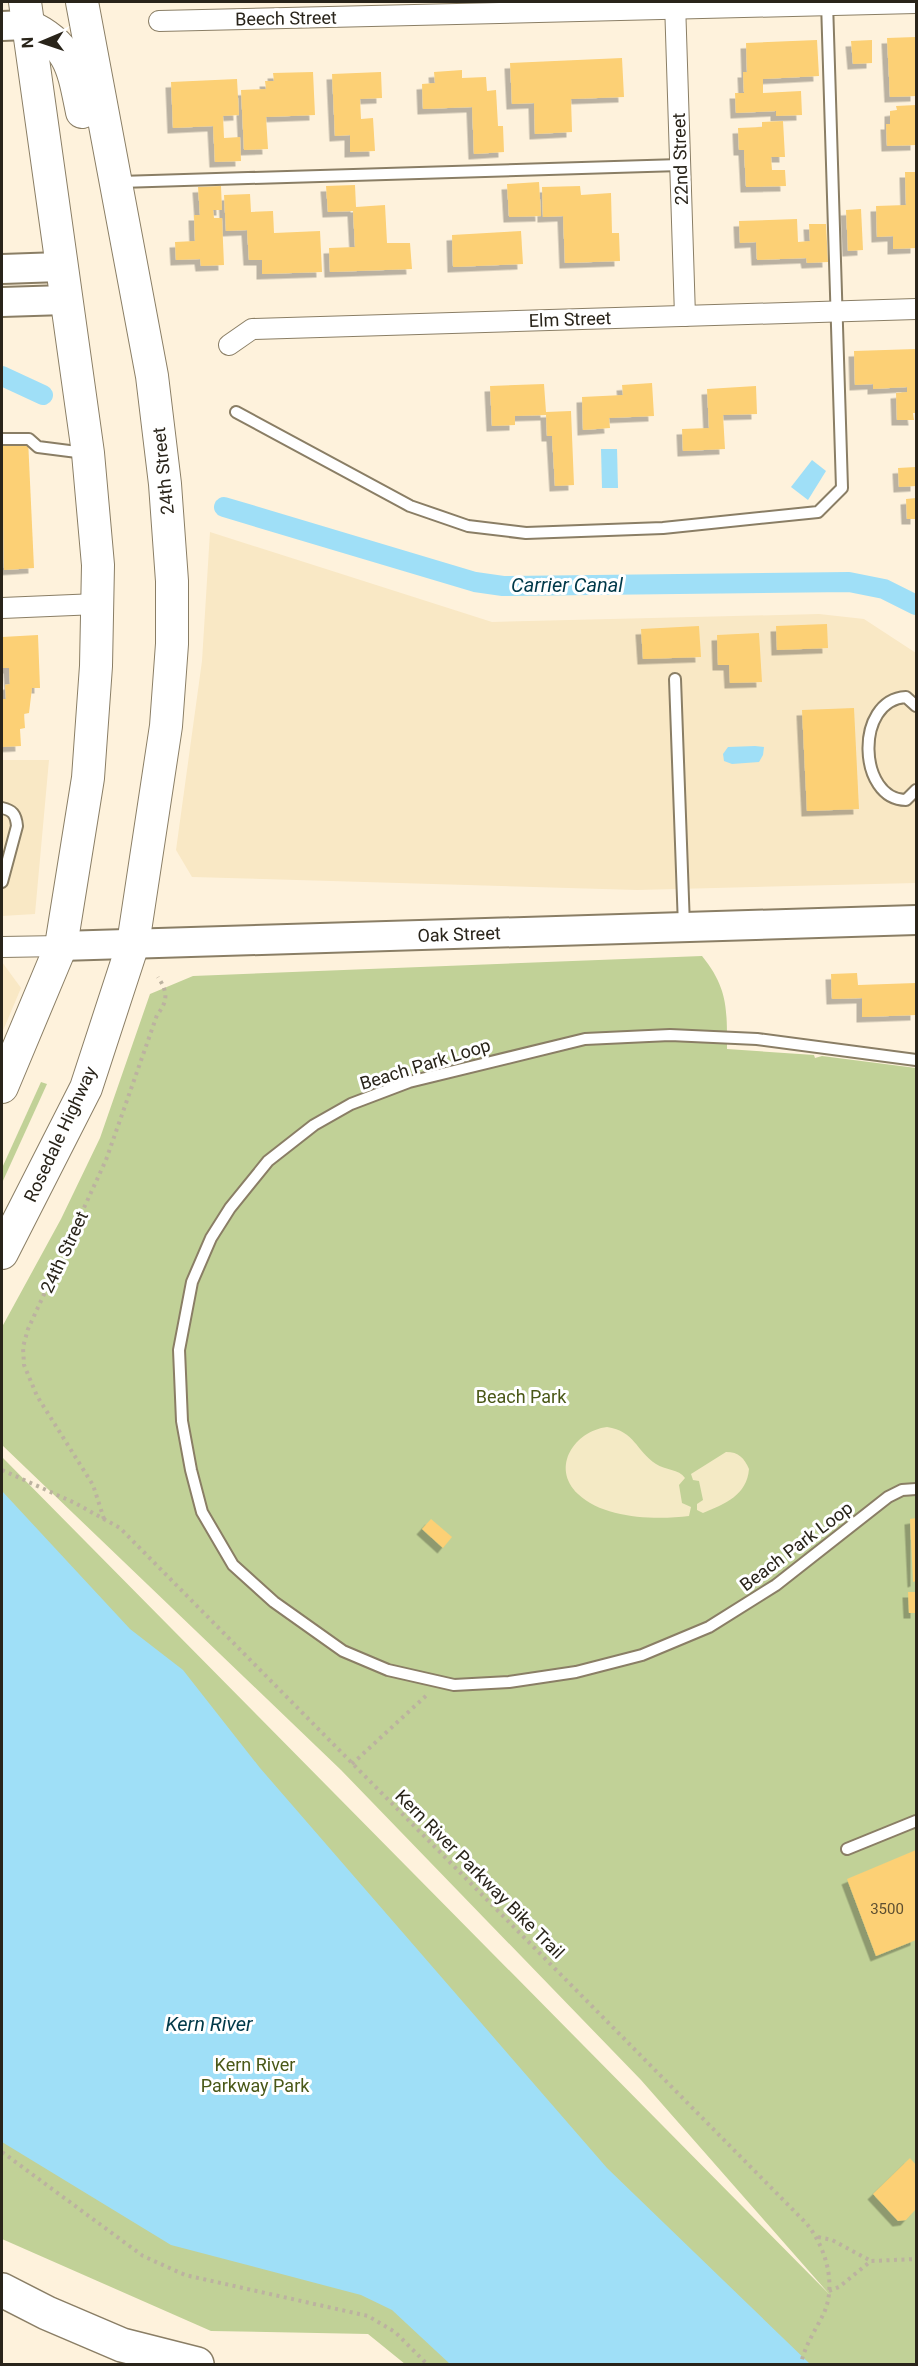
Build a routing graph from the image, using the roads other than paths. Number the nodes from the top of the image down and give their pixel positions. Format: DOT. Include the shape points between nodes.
graph roads {
  1 [pos="82,2"];
  2 [pos="916,3"];
  3 [pos="827,4"];
  4 [pos="675,6"];
  5 [pos="18,18"];
  6 [pos="159,21"];
  7 [pos="680,165"];
  8 [pos="114,174"];
  9 [pos="60,267"];
  10 [pos="2,269"];
  11 [pos="65,300"];
  12 [pos="2,302"];
  13 [pos="916,309"];
  14 [pos="837,311"];
  15 [pos="685,316"];
  16 [pos="229,345"];
  17 [pos="236,412"];
  18 [pos="2,439"];
  19 [pos="88,453"];
  20 [pos="97,604"];
  21 [pos="2,608"];
  22 [pos="675,679"];
  23 [pos="916,706"];
  24 [pos="916,790"];
  25 [pos="2,808"];
  26 [pos="7,844"];
  27 [pos="3,877"];
  28 [pos="916,920"];
  29 [pos="684,927"];
  30 [pos="133,944"];
  31 [pos="61,946"];
  32 [pos="2,947"];
  33 [pos="916,1060"];
  34 [pos="2,1087"];
  35 [pos="2,1253"];
  36 [pos="916,1489"];
  37 [pos="916,1821"];
  38 [pos="847,1849"];
  39 [pos="2,2290"];
  40 [pos="197,2364"];
  1 -- 8 [label="main road, 24th Street"];
  2 -- 3 [label="street, Beech Street"];
  3 -- 4 [label="street, Beech Street"];
  3 -- 14 [label="lane"];
  4 -- 6 [label="street, Beech Street"];
  4 -- 7 [label="street, 22nd Street"];
  5 -- 8 [label="main road" via="51,36 63,50 75,78 86,131"];
  5 -- 9 [label="main road"];
  7 -- 8 [label="lane"];
  7 -- 15 [label="street, 22nd Street"];
  8 -- 30 [label="main road, 24th Street" via="158,422 172,600 166,726"];
  9 -- 10 [label="main road"];
  9 -- 11 [label="main road"];
  11 -- 12 [label="main road"];
  11 -- 19 [label="main road"];
  13 -- 14 [label="street, Elm Street"];
  14 -- 15 [label="street, Elm Street"];
  14 -- 17 [label="lane" via="842,488 818,512 663,528 526,533 468,526 410,506"];
  15 -- 16 [label="street, Elm Street" via="252,328"];
  18 -- 19 [label="lane" via="29,438 38,447"];
  19 -- 20 [label="main road" via="96,525"];
  20 -- 21 [label="street"];
  20 -- 31 [label="main road" via="90,756"];
  22 -- 29 [label="lane"];
  23 -- 24 [label="lane" via="906,697 885,703 871,728 869,748 874,779 884,790 894,798 906,800"];
  25 -- 26 [label="lane" via="11,810 16,818"];
  26 -- 27 [label="lane"];
  28 -- 29 [label="main road, Oak Street"];
  29 -- 30 [label="main road, Oak Street"];
  30 -- 31 [label="main road, Oak Street"];
  30 -- 35 [label="main road, Rosedale Highway" via="86,1088"];
  31 -- 32 [label="street, Oak Street"];
  31 -- 34 [label="main road"];
  33 -- 36 [label="lane, Beach Park Loop" via="757,1039 670,1035 585,1039 409,1082 351,1104 314,1125 268,1161 230,1208 211,1238 192,1282 179,1350 182,1421 202,1512 233,1565 274,1602 343,1651 387,1670 438,1681 508,1682 576,1672 642,1655 709,1627 776,1585 888,1497"];
  37 -- 38 [label="lane"];
  39 -- 40 [label="highway" via="122,2345"];
}
